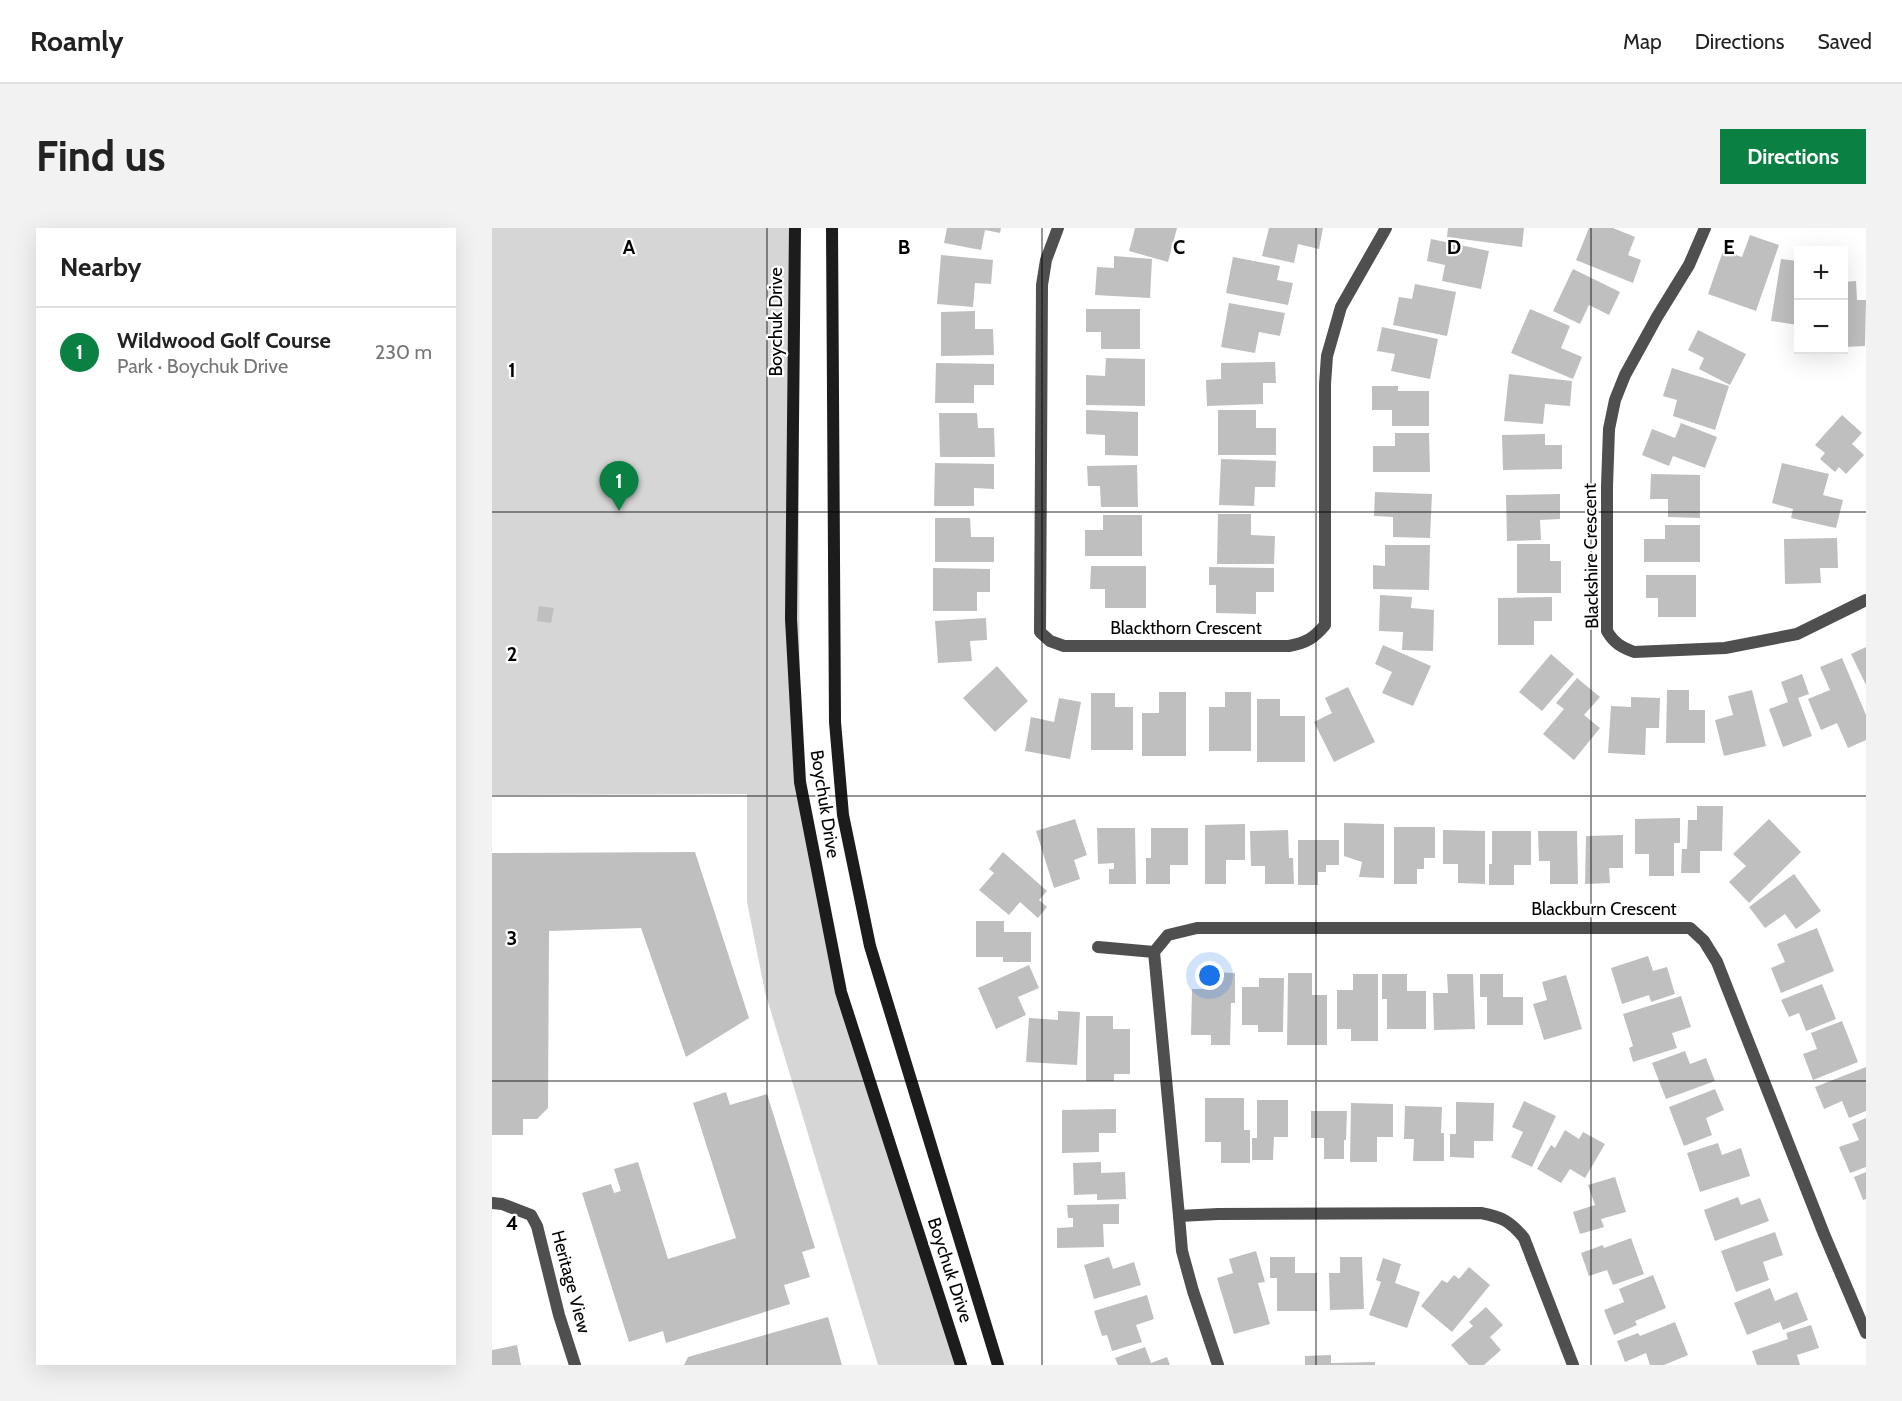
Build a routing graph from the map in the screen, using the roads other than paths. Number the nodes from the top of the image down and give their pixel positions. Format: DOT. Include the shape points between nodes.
graph roads {
  1 [pos="795,228"];
  2 [pos="832,228"];
  3 [pos="1058,228"];
  4 [pos="1386,228"];
  5 [pos="1705,228"];
  6 [pos="1866,600"];
  7 [pos="1098,947"];
  8 [pos="1154,952"];
  9 [pos="492,1203"];
  10 [pos="1179,1216"];
  11 [pos="1866,1333"];
  12 [pos="575,1365"];
  13 [pos="961,1365"];
  14 [pos="998,1365"];
  15 [pos="1218,1365"];
  16 [pos="1573,1365"];
  1 -- 13 [label="main road, Boychuk Drive" via="791,619 800,782 841,992"];
  2 -- 14 [label="main road, Boychuk Drive" via="835,722 843,815 870,946"];
  3 -- 4 [label="street, Blackthorn Crescent" via="1041,285 1040,632 1064,646 1289,646 1316,636 1324,625 1327,356 1341,307"];
  5 -- 6 [label="street, Blackshire Crescent" via="1615,400 1609,429 1607,486 1607,631 1622,648 1635,652 1725,648 1797,634"];
  7 -- 8 [label="street"];
  8 -- 10 [label="street"];
  8 -- 11 [label="street, Blackburn Crescent" via="1168,935 1197,928 1690,928 1717,962"];
  9 -- 12 [label="street, Heritage View" via="531,1215 537,1226"];
  10 -- 15 [label="street" via="1182,1251"];
  10 -- 16 [label="street" via="1500,1216 1524,1238"];
}
